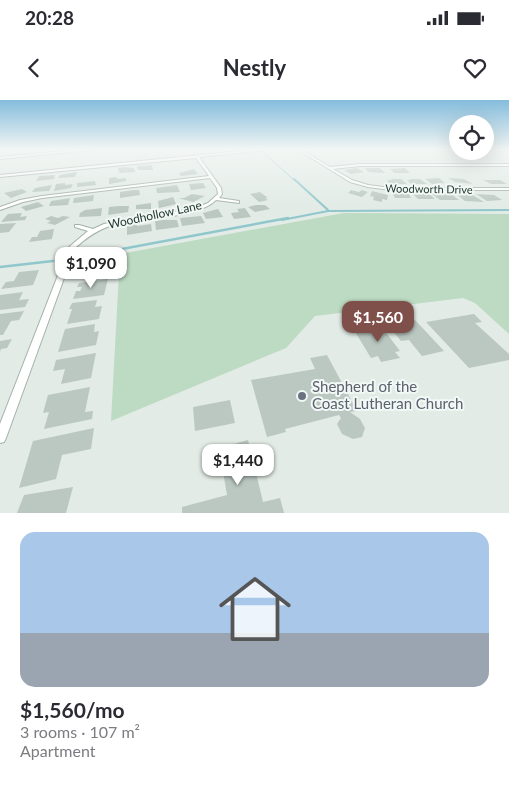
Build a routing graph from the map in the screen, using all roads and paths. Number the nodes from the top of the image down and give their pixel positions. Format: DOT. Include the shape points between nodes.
graph roads {
  1 [pos="80,168"];
  2 [pos="205,168"];
  3 [pos="329,168"];
  4 [pos="0,176"];
  5 [pos="211,177"];
  6 [pos="509,189"];
  7 [pos="217,199"];
  8 [pos="237,202"];
  9 [pos="0,209"];
  10 [pos="77,226"];
  11 [pos="92,231"];
  12 [pos="0,438"];
  1 -- 4 [label="street"];
  2 -- 5 [label="street, Woodhollow Lane"];
  3 -- 6 [label="street, Woodworth Drive" via="356,183 382,188"];
  5 -- 7 [label="street, Woodhollow Lane" via="220,190"];
  5 -- 9 [label="street" via="42,197"];
  7 -- 8 [label="street"];
  7 -- 11 [label="street, Woodhollow Lane" via="194,209 120,221"];
  10 -- 11 [label="street"];
  11 -- 12 [label="street, Woodhollow Lane" via="70,250"];
}
